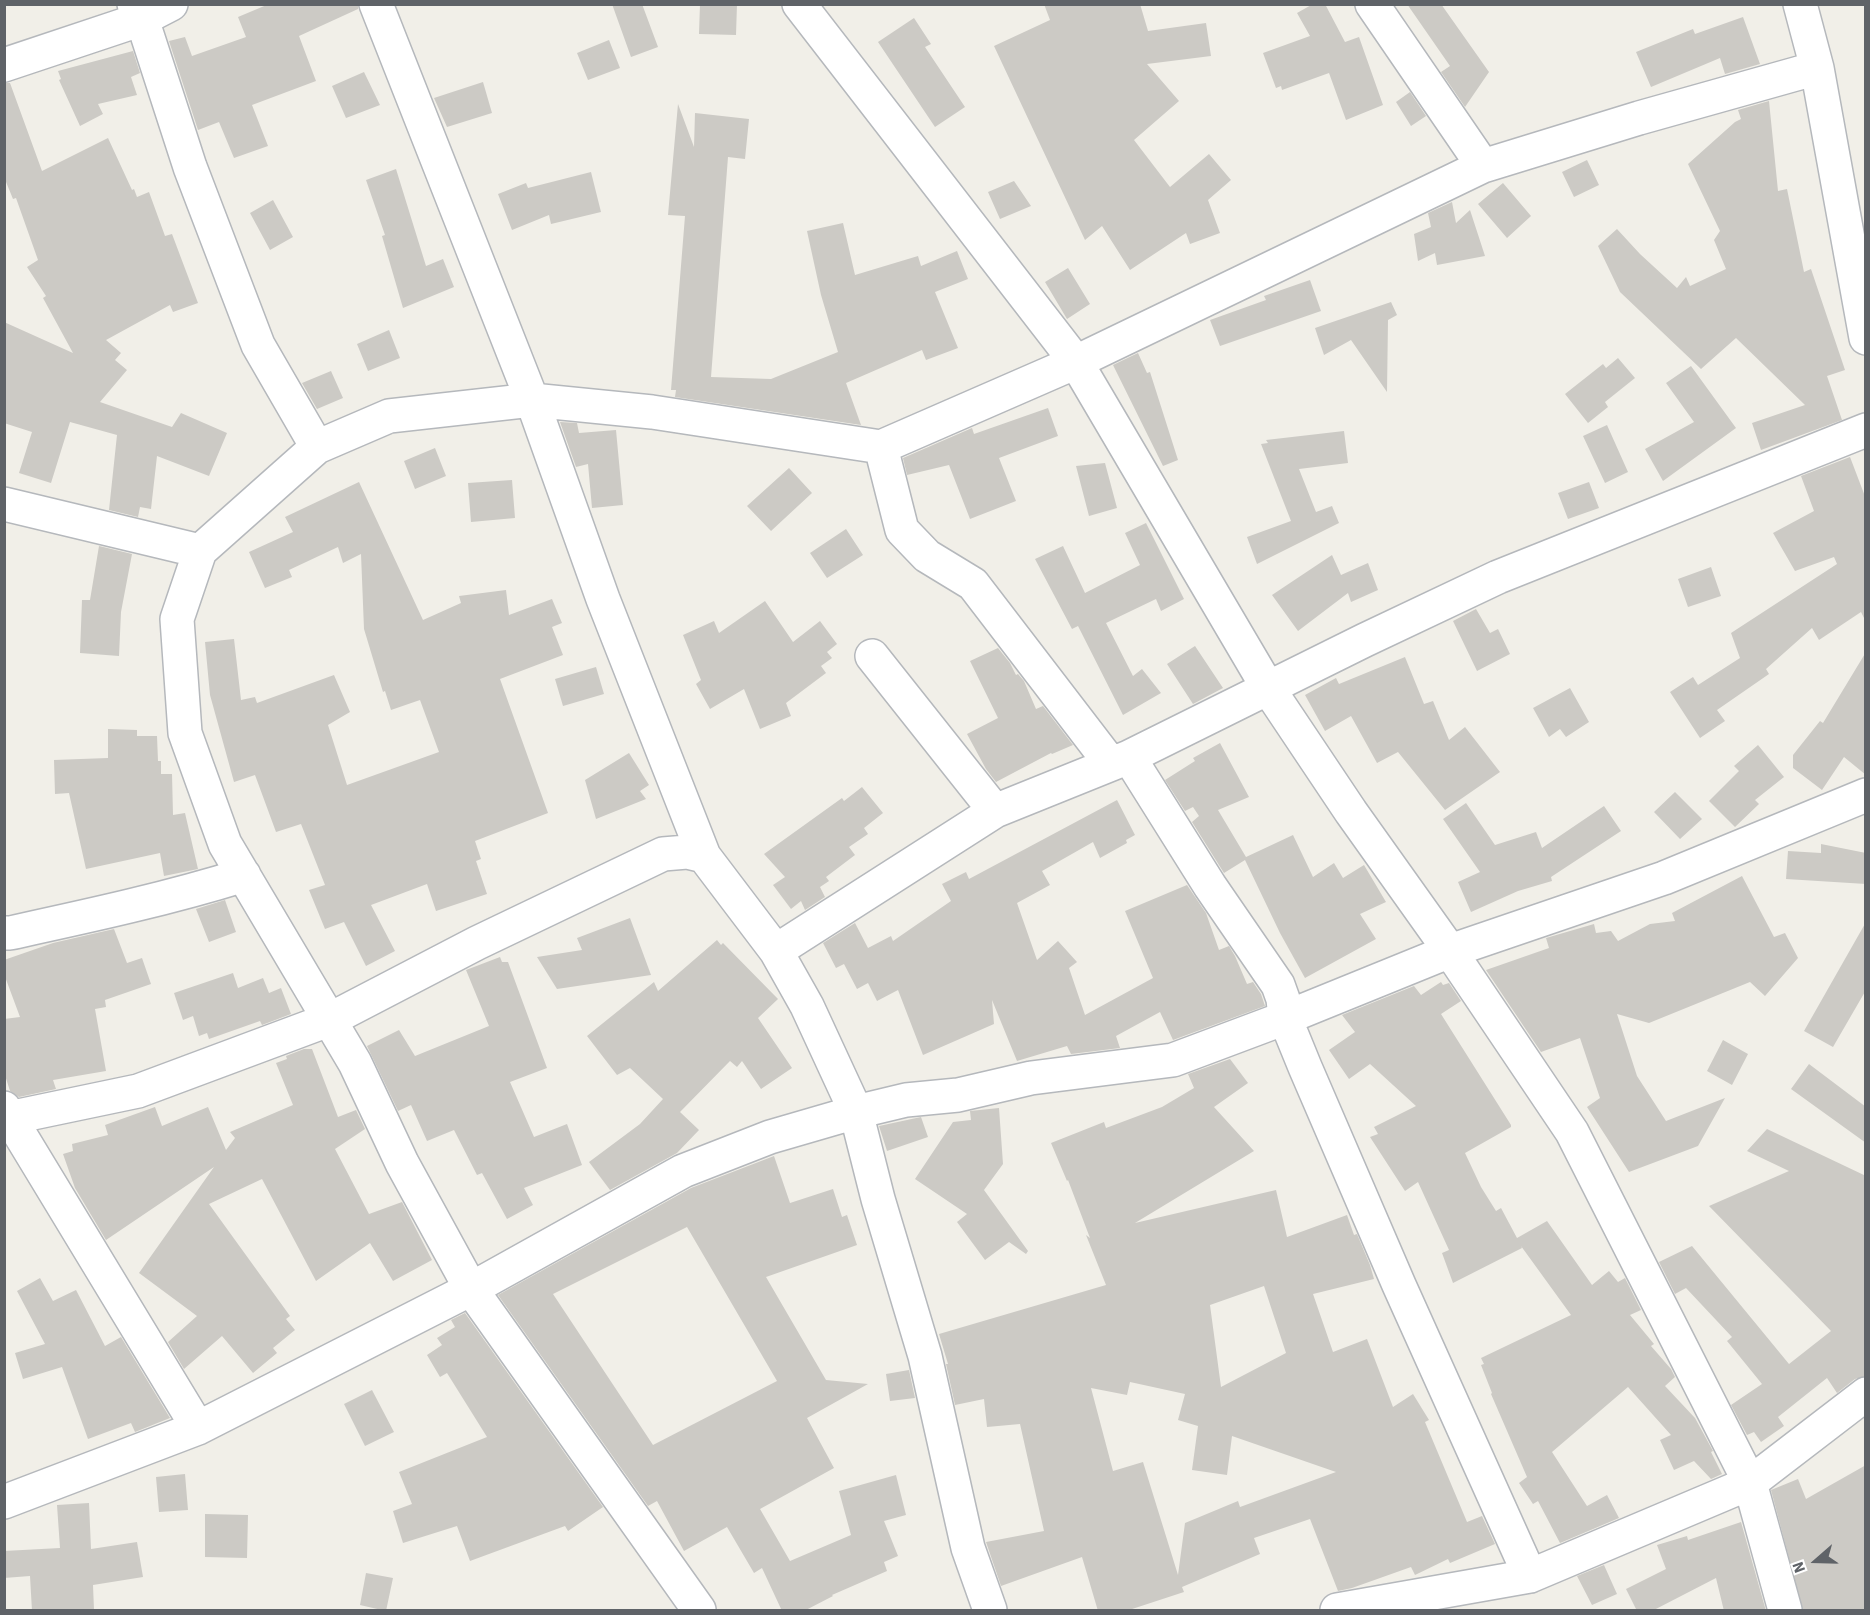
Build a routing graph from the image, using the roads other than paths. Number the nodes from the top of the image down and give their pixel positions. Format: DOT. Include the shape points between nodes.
graph roads {
  1 [pos="171,4"];
  2 [pos="376,4"];
  3 [pos="799,4"];
  4 [pos="1372,4"];
  5 [pos="1800,4"];
  6 [pos="138,12"];
  7 [pos="4,65"];
  8 [pos="1817,68"];
  9 [pos="1483,166"];
  10 [pos="1866,338"];
  11 [pos="1076,362"];
  12 [pos="532,399"];
  13 [pos="1866,430"];
  14 [pos="317,447"];
  15 [pos="881,447"];
  16 [pos="4,504"];
  17 [pos="200,551"];
  18 [pos="872,656"];
  19 [pos="1268,688"];
  20 [pos="1120,760"];
  21 [pos="1866,795"];
  22 [pos="995,811"];
  23 [pos="704,856"];
  24 [pos="244,875"];
  25 [pos="4,933"];
  26 [pos="776,951"];
  27 [pos="1450,951"];
  28 [pos="1285,1018"];
  29 [pos="331,1019"];
  30 [pos="856,1112"];
  31 [pos="7,1114"];
  32 [pos="471,1289"];
  33 [pos="1866,1394"];
  34 [pos="198,1428"];
  35 [pos="1750,1484"];
  36 [pos="4,1502"];
  37 [pos="1530,1576"];
  38 [pos="699,1611"];
  39 [pos="990,1611"];
  40 [pos="1337,1611"];
  41 [pos="1785,1611"];
  1 -- 6 [label="street"];
  2 -- 12 [label="street"];
  3 -- 11 [label="street"];
  4 -- 9 [label="street"];
  5 -- 8 [label="street"];
  6 -- 7 [label="street"];
  6 -- 14 [label="street" via="190,167 258,345"];
  8 -- 9 [label="street"];
  8 -- 10 [label="street"];
  9 -- 11 [label="street"];
  11 -- 15 [label="street"];
  11 -- 19 [label="street"];
  12 -- 14 [label="street" via="389,416"];
  12 -- 15 [label="street" via="652,412"];
  12 -- 23 [label="street" via="603,599"];
  13 -- 19 [label="street" via="1498,577"];
  14 -- 17 [label="street"];
  15 -- 20 [label="street" via="902,530 927,556 972,584"];
  16 -- 17 [label="street"];
  17 -- 24 [label="street" via="177,619 185,733 225,844"];
  18 -- 22 [label="street"];
  19 -- 20 [label="street"];
  19 -- 27 [label="street"];
  20 -- 22 [label="street"];
  20 -- 28 [label="street" via="1270,972 1283,999"];
  21 -- 27 [label="street" via="1664,878"];
  22 -- 26 [label="street"];
  23 -- 26 [label="street"];
  23 -- 29 [label="street" via="687,852 663,854 477,943"];
  24 -- 25 [label="street" via="122,908"];
  24 -- 29 [label="street"];
  26 -- 30 [label="street" via="807,1006"];
  27 -- 28 [label="street"];
  27 -- 35 [label="street" via="1572,1132"];
  28 -- 30 [label="street" via="1173,1060 1031,1078"];
  28 -- 37 [label="street"];
  29 -- 31 [label="street" via="138,1091"];
  29 -- 32 [label="street" via="402,1163"];
  30 -- 32 [label="street" via="770,1137 684,1171"];
  30 -- 39 [label="street" via="926,1356 968,1548"];
  31 -- 34 [label="street"];
  32 -- 34 [label="street"];
  32 -- 38 [label="street"];
  33 -- 35 [label="street"];
  34 -- 36 [label="street"];
  35 -- 37 [label="street"];
  35 -- 41 [label="street"];
  37 -- 40 [label="street"];
}
